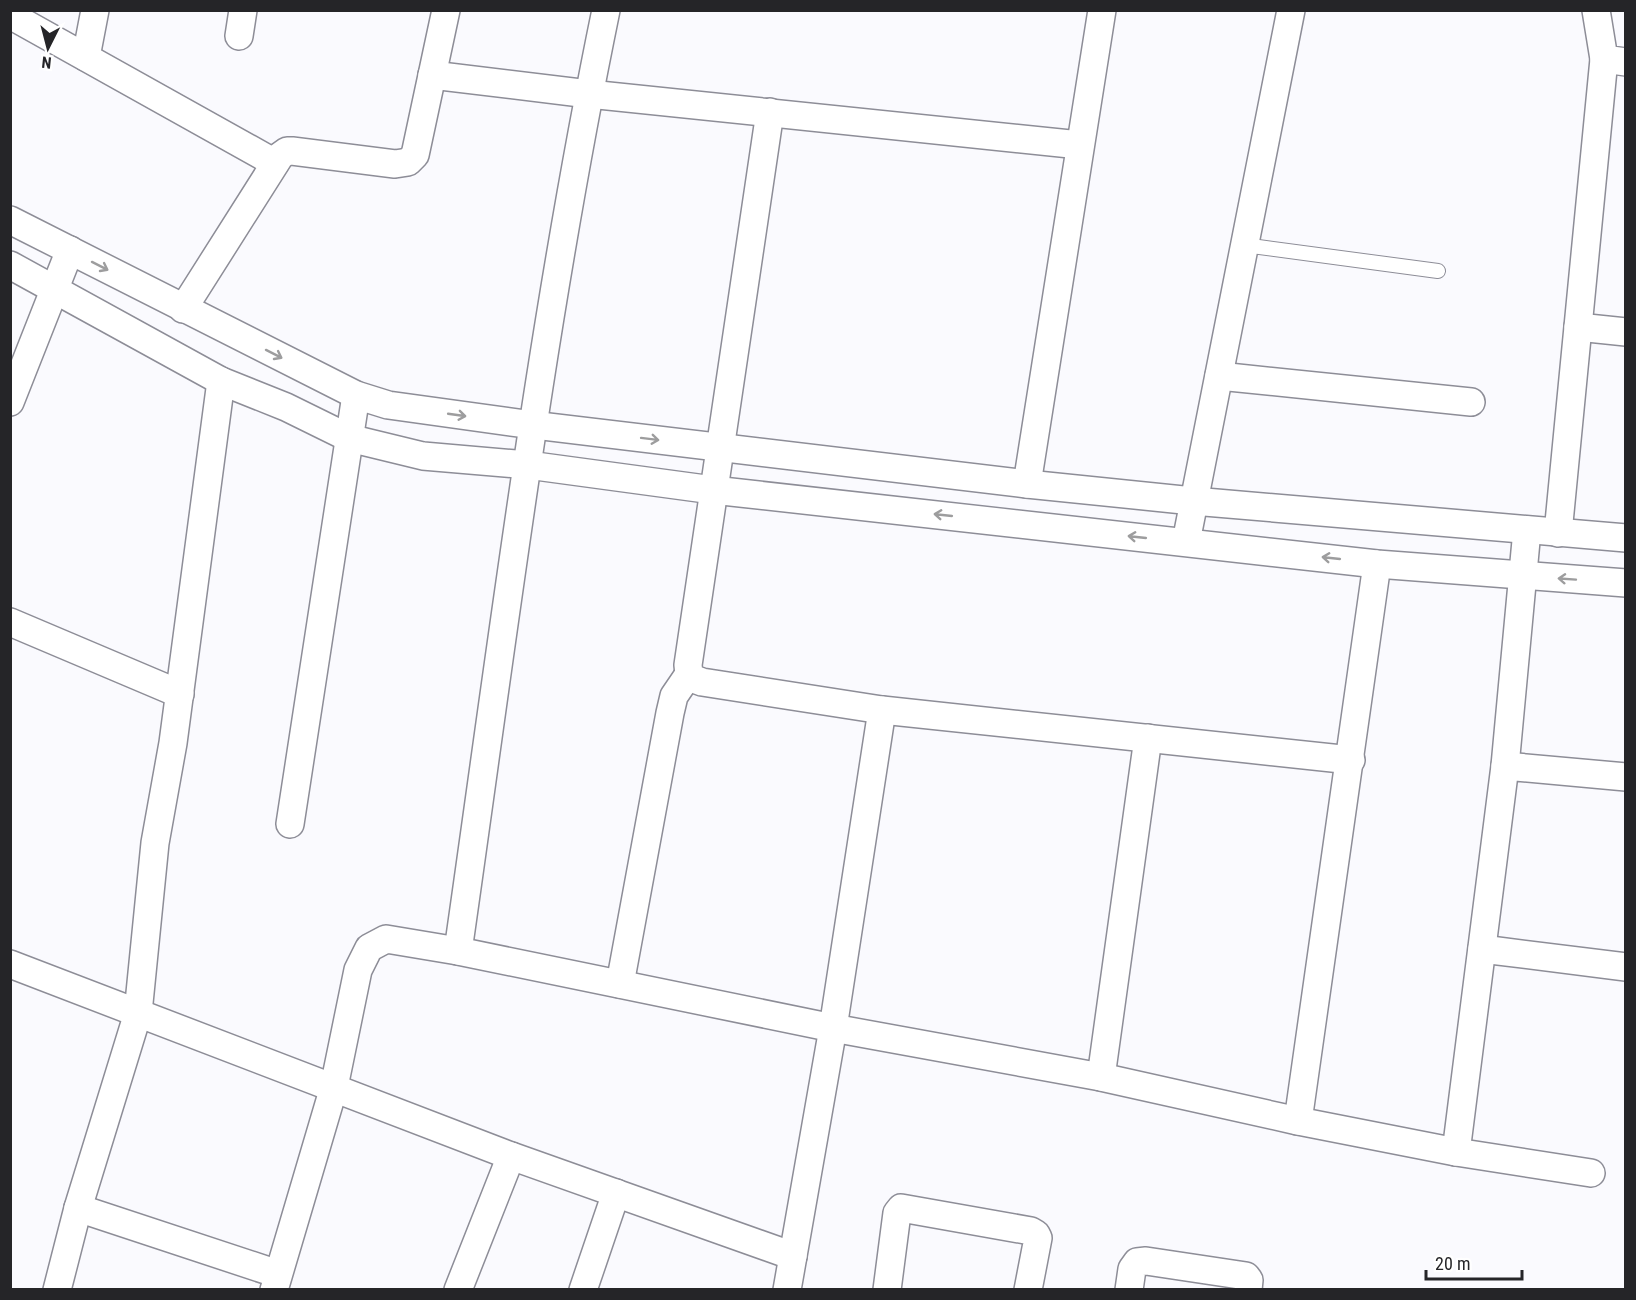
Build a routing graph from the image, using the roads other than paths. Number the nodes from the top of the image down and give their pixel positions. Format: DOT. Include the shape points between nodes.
graph roads {
  1 [pos="95,10"];
  2 [pos="446,10"];
  3 [pos="606,10"];
  4 [pos="1102,10"];
  5 [pos="1291,10"];
  6 [pos="1596,10"];
  7 [pos="10,15"];
  8 [pos="86,57"];
  9 [pos="1615,60"];
  10 [pos="432,75"];
  11 [pos="589,94"];
  12 [pos="770,112"];
  13 [pos="1080,145"];
  14 [pos="275,163"];
  15 [pos="10,220"];
  16 [pos="1244,245"];
  17 [pos="70,250"];
  18 [pos="10,265"];
  19 [pos="1438,271"];
  20 [pos="55,289"];
  21 [pos="183,309"];
  22 [pos="1578,327"];
  23 [pos="1626,332"];
  24 [pos="1219,376"];
  25 [pos="221,381"];
  26 [pos="356,395"];
  27 [pos="10,402"];
  28 [pos="1471,402"];
  29 [pos="533,425"];
  30 [pos="349,438"];
  31 [pos="719,447"];
  32 [pos="528,465"];
  33 [pos="1027,484"];
  34 [pos="713,490"];
  35 [pos="1193,501"];
  36 [pos="1527,530"];
  37 [pos="1558,533"];
  38 [pos="1626,538"];
  39 [pos="1186,542"];
  40 [pos="1377,564"];
  41 [pos="1524,576"];
  42 [pos="1626,583"];
  43 [pos="10,622"];
  44 [pos="688,674"];
  45 [pos="180,693"];
  46 [pos="882,710"];
  47 [pos="1148,738"];
  48 [pos="1351,760"];
  49 [pos="1505,766"];
  50 [pos="1626,777"];
  51 [pos="290,824"];
  52 [pos="1482,950"];
  53 [pos="458,951"];
  54 [pos="10,964"];
  55 [pos="1626,967"];
  56 [pos="620,984"];
  57 [pos="138,1013"];
  58 [pos="833,1028"];
  59 [pos="1101,1077"];
  60 [pos="334,1087"];
  61 [pos="1298,1121"];
  62 [pos="1456,1152"];
  63 [pos="511,1156"];
  64 [pos="1591,1173"];
  65 [pos="616,1193"];
  66 [pos="78,1208"];
  67 [pos="793,1256"];
  68 [pos="276,1282"];
  69 [pos="57,1290"];
  70 [pos="458,1290"];
  71 [pos="583,1290"];
  72 [pos="787,1290"];
  73 [pos="886,1290"];
  74 [pos="1029,1290"];
  75 [pos="1129,1290"];
  76 [pos="1248,1290"];
  1 -- 8 [label="street"];
  2 -- 10 [label="street"];
  3 -- 11 [label="street"];
  4 -- 13 [label="street"];
  5 -- 16 [label="street"];
  6 -- 9 [label="street"];
  7 -- 8 [label="street"];
  8 -- 14 [label="street"];
  9 -- 22 [label="street"];
  10 -- 11 [label="street"];
  10 -- 14 [label="street" via="415,155 408,162 395,164 287,151"];
  11 -- 12 [label="street"];
  11 -- 29 [label="street"];
  12 -- 13 [label="street"];
  12 -- 31 [label="street"];
  13 -- 33 [label="street"];
  14 -- 21 [label="street"];
  15 -- 17 [label="street"];
  16 -- 19 [label="lane"];
  16 -- 24 [label="street"];
  17 -- 20 [label="street"];
  17 -- 21 [label="street, one-way"];
  18 -- 20 [label="street"];
  20 -- 25 [label="street"];
  20 -- 27 [label="street"];
  21 -- 26 [label="street, one-way"];
  22 -- 23 [label="street"];
  22 -- 37 [label="street"];
  24 -- 28 [label="street"];
  24 -- 35 [label="street"];
  25 -- 30 [label="street"];
  25 -- 45 [label="street"];
  26 -- 29 [label="street, one-way" via="388,405"];
  26 -- 30 [label="street"];
  29 -- 31 [label="street, one-way"];
  29 -- 32 [label="street"];
  30 -- 32 [label="street" via="423,456"];
  30 -- 51 [label="street"];
  31 -- 33 [label="street"];
  31 -- 34 [label="street"];
  32 -- 34 [label="street"];
  32 -- 53 [label="street"];
  33 -- 35 [label="street"];
  39 -- 34 [label="street, one-way"];
  34 -- 44 [label="street"];
  35 -- 36 [label="street"];
  35 -- 39 [label="street"];
  36 -- 37 [label="street"];
  36 -- 41 [label="street"];
  37 -- 38 [label="street"];
  40 -- 39 [label="street, one-way"];
  40 -- 41 [label="street"];
  40 -- 48 [label="street"];
  42 -- 41 [label="street, one-way"];
  41 -- 49 [label="street"];
  43 -- 45 [label="street"];
  44 -- 46 [label="street" via="702,682"];
  44 -- 56 [label="street" via="674,696 670,713"];
  45 -- 57 [label="street" via="155,843"];
  46 -- 47 [label="street"];
  46 -- 58 [label="street"];
  47 -- 48 [label="street"];
  47 -- 59 [label="street"];
  48 -- 61 [label="street"];
  49 -- 50 [label="street"];
  49 -- 52 [label="street"];
  52 -- 55 [label="street"];
  52 -- 62 [label="street"];
  53 -- 56 [label="street"];
  53 -- 60 [label="street" via="386,939 369,948 358,970"];
  54 -- 57 [label="street"];
  56 -- 58 [label="street"];
  57 -- 60 [label="street"];
  57 -- 66 [label="street"];
  58 -- 59 [label="street"];
  58 -- 67 [label="street"];
  59 -- 61 [label="street"];
  60 -- 63 [label="street"];
  60 -- 68 [label="street"];
  61 -- 62 [label="street"];
  62 -- 64 [label="street"];
  63 -- 65 [label="street"];
  63 -- 70 [label="street"];
  65 -- 67 [label="street"];
  65 -- 71 [label="street"];
  66 -- 68 [label="street"];
  66 -- 69 [label="street"];
  67 -- 72 [label="street"];
  73 -- 74 [label="street" via="897,1213 901,1208 1036,1234"];
  75 -- 76 [label="street" via="1132,1269 1137,1262 1146,1261 1246,1276"];
}
